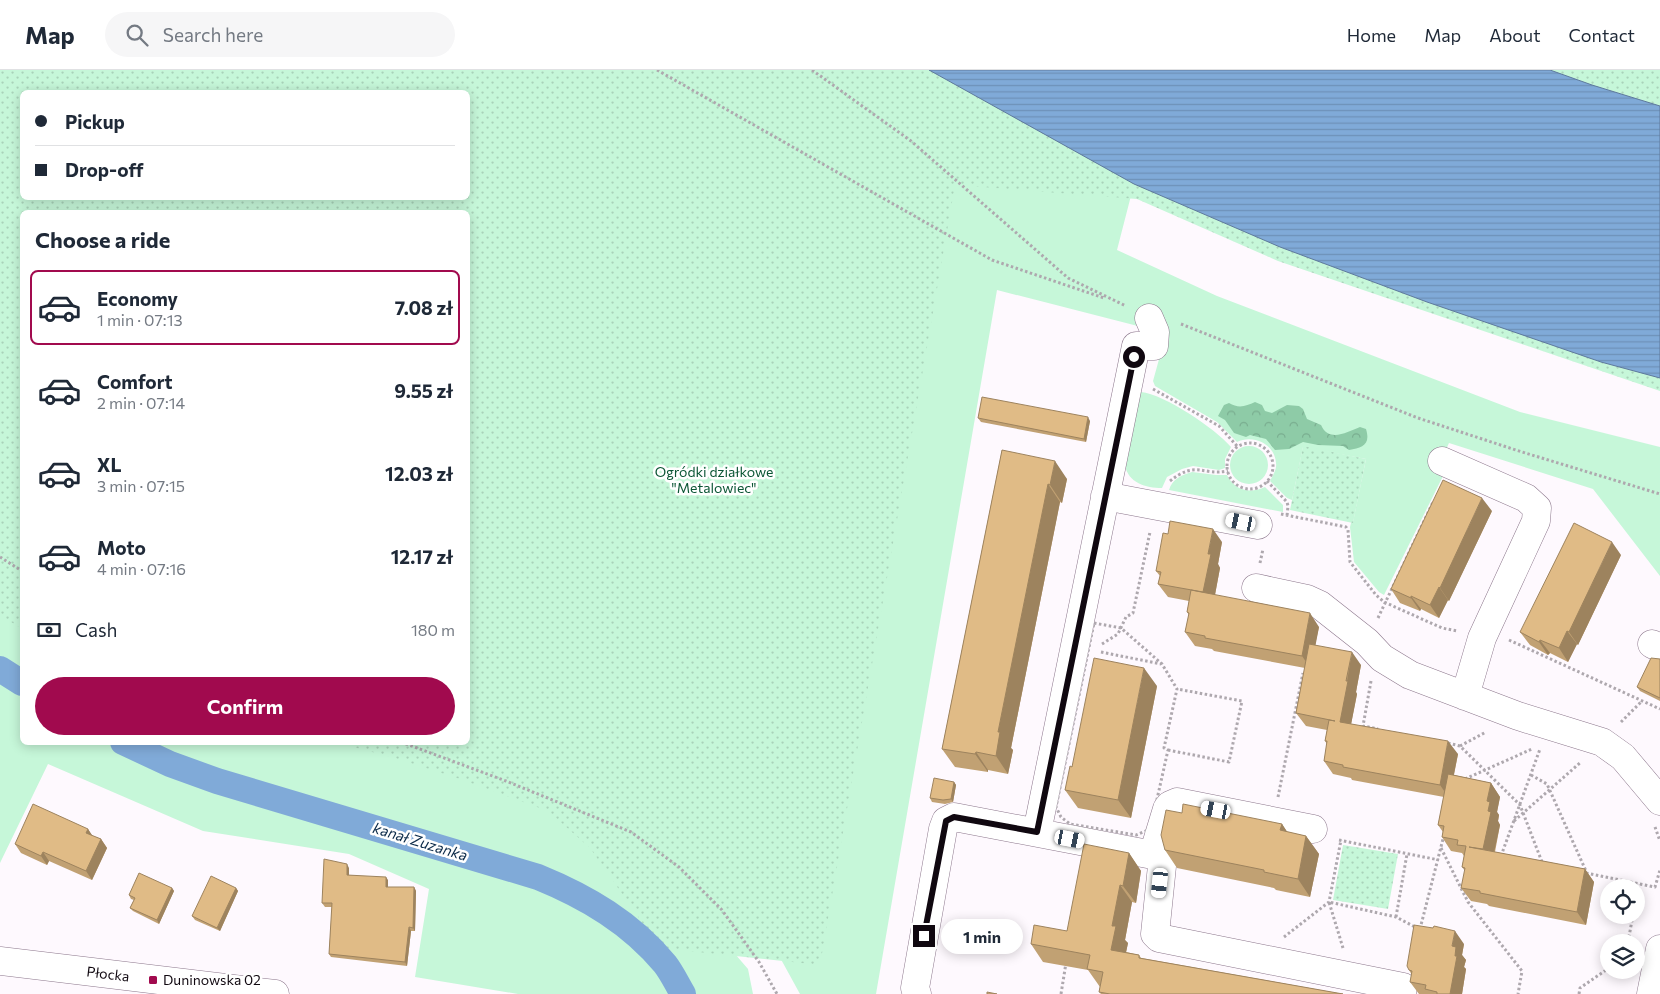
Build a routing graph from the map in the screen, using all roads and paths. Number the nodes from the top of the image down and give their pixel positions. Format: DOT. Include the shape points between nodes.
graph roads {
  1 [pos="657,70"];
  2 [pos="812,70"];
  3 [pos="1137,314"];
  4 [pos="1128,383"];
  5 [pos="1238,446"];
  6 [pos="1446,463"];
  7 [pos="1228,471"];
  8 [pos="1267,482"];
  9 [pos="1660,494"];
  10 [pos="1105,496"];
  11 [pos="1156,504"];
  12 [pos="1287,516"];
  13 [pos="1268,519"];
  14 [pos="0,557"];
  15 [pos="20,571"];
  16 [pos="1256,588"];
  17 [pos="1384,602"];
  18 [pos="1122,628"];
  19 [pos="1484,633"];
  20 [pos="1102,645"];
  21 [pos="1375,650"];
  22 [pos="1087,654"];
  23 [pos="1162,664"];
  24 [pos="1303,672"];
  25 [pos="1177,689"];
  26 [pos="1465,696"];
  27 [pos="1660,710"];
  28 [pos="1382,730"];
  29 [pos="1440,742"];
  30 [pos="409,745"];
  31 [pos="1168,750"];
  32 [pos="1484,770"];
  33 [pos="1531,775"];
  34 [pos="1460,782"];
  35 [pos="1520,805"];
  36 [pos="1657,812"];
  37 [pos="1273,822"];
  38 [pos="1445,828"];
  39 [pos="1313,830"];
  40 [pos="1037,832"];
  41 [pos="1341,840"];
  42 [pos="1660,841"];
  43 [pos="1441,848"];
  44 [pos="1407,854"];
  45 [pos="1153,855"];
  46 [pos="1510,858"];
  47 [pos="1439,860"];
  48 [pos="1535,863"];
  49 [pos="1660,870"];
  50 [pos="1578,872"];
  51 [pos="1587,873"];
  52 [pos="1615,879"];
  53 [pos="1645,885"];
  54 [pos="1328,902"];
  55 [pos="1396,917"];
  56 [pos="1420,929"];
  57 [pos="1418,938"];
  58 [pos="1660,949"];
  59 [pos="1067,956"];
  60 [pos="1257,958"];
  61 [pos="0,962"];
  62 [pos="1600,974"];
  63 [pos="1352,978"];
  64 [pos="275,994"];
  65 [pos="777,994"];
  66 [pos="917,994"];
  67 [pos="1061,994"];
  68 [pos="1402,994"];
  69 [pos="1518,994"];
  70 [pos="1579,994"];
  71 [pos="1651,994"];
  1 -- 3 [label="path" via="992,260 1119,303"];
  2 -- 3 [label="path" via="911,141 1068,278"];
  3 -- 4 [label="street" via="1155,332 1154,346 1136,346"];
  3 -- 9 [label="path" via="1179,324 1418,418"];
  4 -- 5 [label="path" via="1160,392 1214,422"];
  4 -- 10 [label="street"];
  5 -- 7 [label="path" via="1229,456"];
  5 -- 8 [label="path" via="1254,443 1267,450 1273,464"];
  6 -- 17 [label="path"];
  6 -- 19 [label="street" via="1526,498 1537,508 1536,521"];
  7 -- 8 [label="path" via="1236,484 1250,489"];
  7 -- 11 [label="path" via="1199,469 1178,474 1169,482"];
  8 -- 12 [label="path" via="1287,502"];
  10 -- 11 [label="street"];
  10 -- 40 [label="street"];
  11 -- 13 [label="street"];
  11 -- 18 [label="path" via="1133,613 1126,617"];
  12 -- 13 [label="path"];
  12 -- 17 [label="path" via="1346,527 1350,562"];
  14 -- 15 [label="path"];
  16 -- 21 [label="street" via="1313,602"];
  17 -- 19 [label="path" via="1442,628"];
  17 -- 21 [label="path"];
  18 -- 20 [label="path"];
  18 -- 22 [label="path" via="1094,623"];
  18 -- 23 [label="path"];
  19 -- 26 [label="street"];
  19 -- 27 [label="path"];
  21 -- 26 [label="street" via="1410,675"];
  21 -- 28 [label="path" via="1363,726"];
  22 -- 23 [label="path" via="1094,650"];
  22 -- 31 [label="path" via="1056,802 1061,817 1070,824 1130,834 1146,831 1151,826"];
  23 -- 25 [label="path"];
  24 -- 37 [label="path"];
  25 -- 31 [label="path" via="1164,748"];
  25 -- 31 [label="path" via="1242,701 1230,762"];
  26 -- 36 [label="street" via="1602,742 1623,757"];
  29 -- 32 [label="path" via="1460,746"];
  30 -- 65 [label="path" via="631,832 680,867 722,910"];
  32 -- 33 [label="path" via="1542,744"];
  32 -- 34 [label="path"];
  32 -- 35 [label="path"];
  33 -- 35 [label="path"];
  33 -- 51 [label="path" via="1547,784"];
  35 -- 46 [label="path" via="1501,856"];
  35 -- 48 [label="path" via="1543,864"];
  36 -- 42 [label="path"];
  37 -- 39 [label="street"];
  37 -- 45 [label="street" via="1177,802 1167,809"];
  38 -- 43 [label="path"];
  39 -- 41 [label="path"];
  40 -- 45 [label="street"];
  40 -- 66 [label="street" via="954,817 946,821 915,988"];
  41 -- 44 [label="path"];
  41 -- 54 [label="path"];
  43 -- 47 [label="path"];
  43 -- 69 [label="path" via="1468,902 1522,971"];
  44 -- 47 [label="path"];
  44 -- 55 [label="path"];
  45 -- 60 [label="street" via="1162,866 1155,934 1159,938"];
  47 -- 56 [label="path"];
  49 -- 53 [label="path" via="1655,887"];
  50 -- 51 [label="path"];
  51 -- 52 [label="path"];
  54 -- 55 [label="path"];
  54 -- 60 [label="path"];
  54 -- 63 [label="path"];
  55 -- 56 [label="path"];
  56 -- 57 [label="path"];
  58 -- 71 [label="street"];
  59 -- 67 [label="path"];
  60 -- 63 [label="street"];
  61 -- 64 [label="street, Płocka"];
  62 -- 70 [label="path" via="1580,988"];
  63 -- 68 [label="street" via="1403,987"];
}
